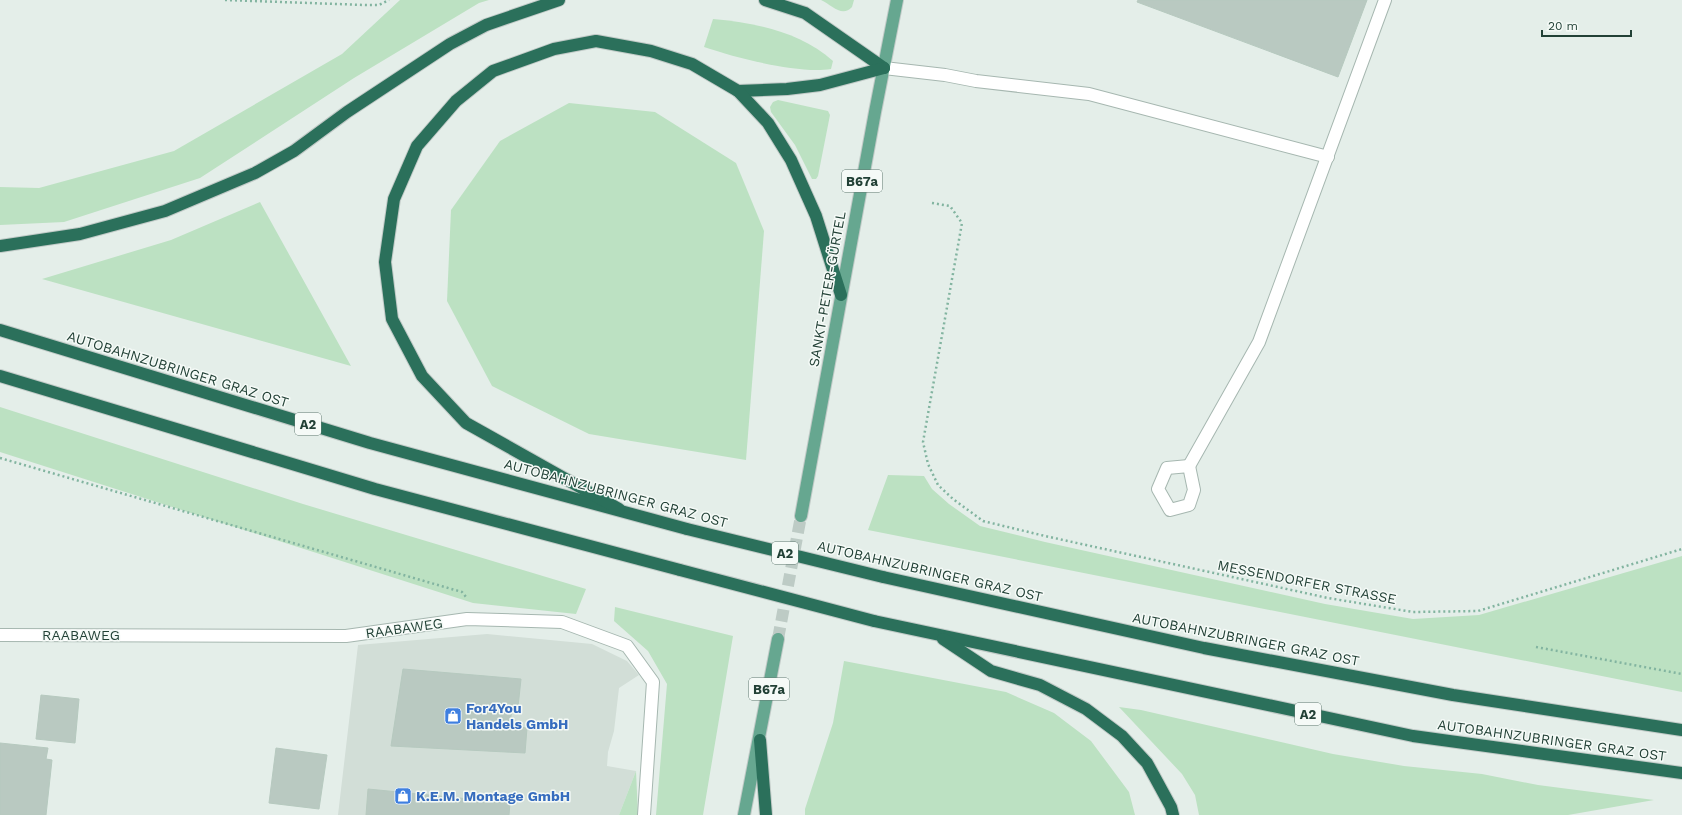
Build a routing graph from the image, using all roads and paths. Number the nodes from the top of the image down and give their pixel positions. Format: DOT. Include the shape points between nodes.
graph roads {
  1 [pos="225,0"];
  2 [pos="389,0"];
  3 [pos="559,0"];
  4 [pos="765,0"];
  5 [pos="898,0"];
  6 [pos="1384,0"];
  7 [pos="884,68"];
  8 [pos="738,91"];
  9 [pos="1328,156"];
  10 [pos="932,203"];
  11 [pos="0,246"];
  12 [pos="841,295"];
  13 [pos="0,330"];
  14 [pos="0,376"];
  15 [pos="0,458"];
  16 [pos="1189,466"];
  17 [pos="619,509"];
  18 [pos="801,516"];
  19 [pos="1682,550"];
  20 [pos="480,620"];
  21 [pos="0,635"];
  22 [pos="937,635"];
  23 [pos="778,639"];
  24 [pos="1536,647"];
  25 [pos="1682,674"];
  26 [pos="1682,730"];
  27 [pos="760,740"];
  28 [pos="1682,773"];
  29 [pos="644,815"];
  30 [pos="744,815"];
  31 [pos="766,815"];
  32 [pos="1173,815"];
  1 -- 2 [label="path" via="379,5"];
  3 -- 11 [label="highway" via="486,26 450,44 294,151 255,174 165,211 80,234"];
  4 -- 7 [label="highway" via="805,13"];
  5 -- 7 [label="main road, B67a"];
  6 -- 9 [label="street"];
  7 -- 8 [label="highway" via="820,85"];
  7 -- 9 [label="street" via="1089,94"];
  7 -- 12 [label="main road, SANKT-PETER-GÜRTEL / B67a"];
  8 -- 12 [label="highway" via="768,123 791,160 816,216"];
  8 -- 17 [label="highway" via="692,64 651,51 596,41 554,49 493,71 456,101 417,146 394,199 385,262 392,319 422,376 466,423"];
  9 -- 16 [label="street" via="1259,342"];
  10 -- 19 [label="path, MESSENDORFER STRASSE" via="950,206 962,223 923,442 928,464 938,485 983,521 1328,598 1413,612 1478,611"];
  12 -- 18 [label="main road, SANKT-PETER-GÜRTEL / B67a"];
  13 -- 17 [label="highway, AUTOBAHNZUBRINGER GRAZ OST / A2" via="370,443"];
  14 -- 22 [label="highway, AUTOBAHNZUBRINGER GRAZ OST / A2, bridge" via="375,489 874,621"];
  15 -- 20 [label="path" via="462,592"];
  17 -- 26 [label="highway, AUTOBAHNZUBRINGER GRAZ OST / A2, bridge" via="687,529 883,578 1227,652 1453,695"];
  20 -- 21 [label="street, RAABAWEG" via="467,619 346,636"];
  20 -- 29 [label="street, RAABAWEG" via="562,622 627,646 653,682"];
  22 -- 28 [label="highway, AUTOBAHNZUBRINGER GRAZ OST / A2" via="1413,736"];
  22 -- 32 [label="highway" via="991,671 1040,685 1086,709 1116,732 1147,763"];
  23 -- 27 [label="main road, B67a"];
  24 -- 25 [label="path"];
  27 -- 30 [label="main road, B67a"];
  27 -- 31 [label="highway"];
}
